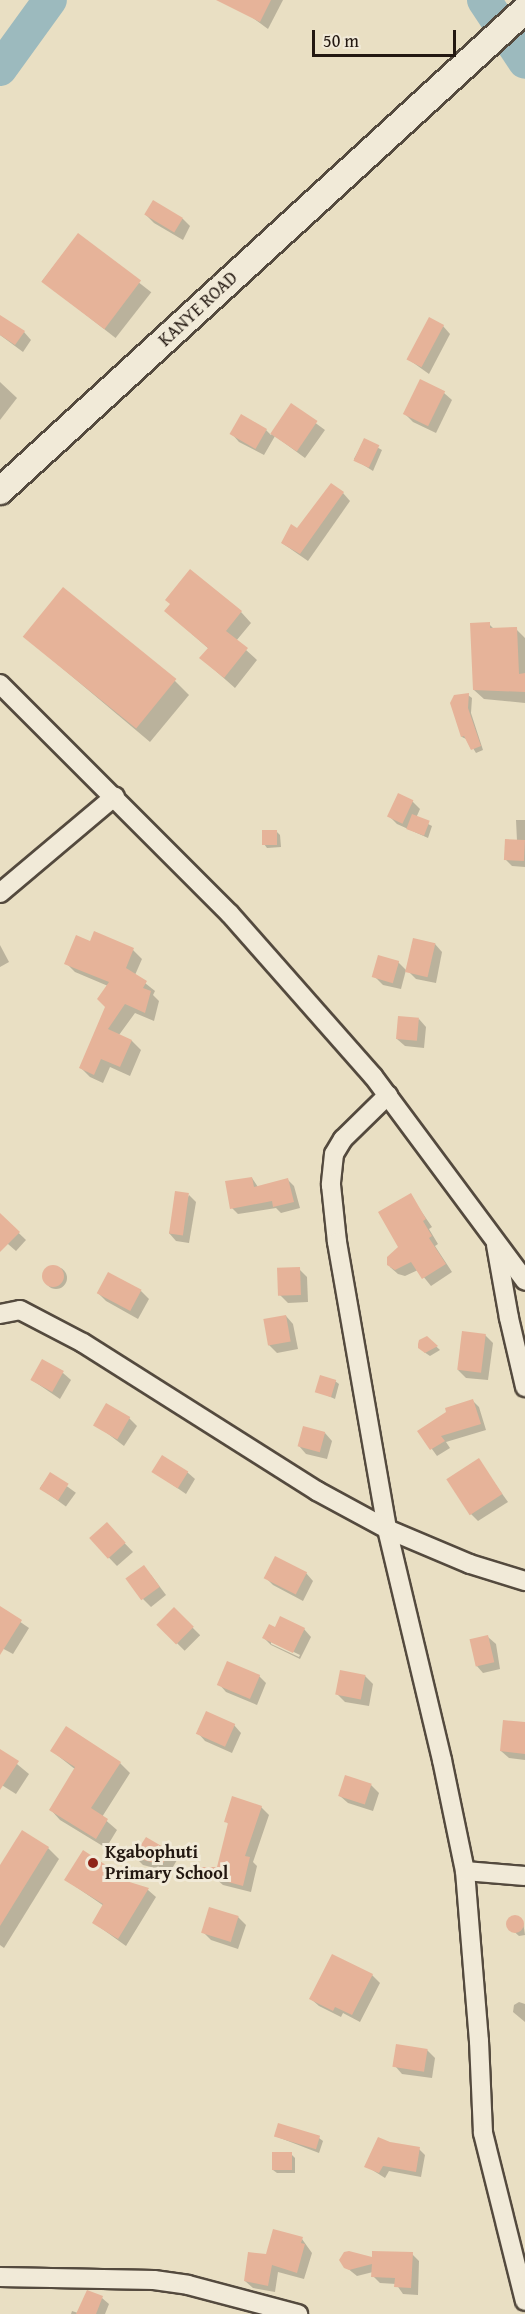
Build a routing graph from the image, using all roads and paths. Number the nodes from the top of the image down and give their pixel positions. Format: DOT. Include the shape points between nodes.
graph roads {
  1 [pos="525,10"];
  2 [pos="0,492"];
  3 [pos="0,684"];
  4 [pos="115,796"];
  5 [pos="0,893"];
  6 [pos="388,1095"];
  7 [pos="495,1241"];
  8 [pos="525,1281"];
  9 [pos="0,1314"];
  10 [pos="525,1387"];
  11 [pos="387,1529"];
  12 [pos="525,1581"];
  13 [pos="465,1871"];
  14 [pos="525,1875"];
  15 [pos="0,2277"];
  16 [pos="522,2279"];
  17 [pos="525,2301"];
  18 [pos="298,2314"];
  1 -- 2 [label="main road, KANYE ROAD"];
  3 -- 4 [label="street"];
  4 -- 5 [label="street"];
  4 -- 6 [label="street" via="230,914"];
  6 -- 7 [label="street"];
  6 -- 11 [label="street" via="337,1145 331,1173 337,1242"];
  7 -- 8 [label="street"];
  7 -- 10 [label="street"];
  9 -- 11 [label="street" via="20,1310 83,1342 317,1491"];
  11 -- 12 [label="street" via="460,1560"];
  11 -- 13 [label="street"];
  13 -- 14 [label="street"];
  13 -- 16 [label="street" via="483,2133"];
  15 -- 18 [label="street" via="154,2280"];
  16 -- 17 [label="street"];
}
